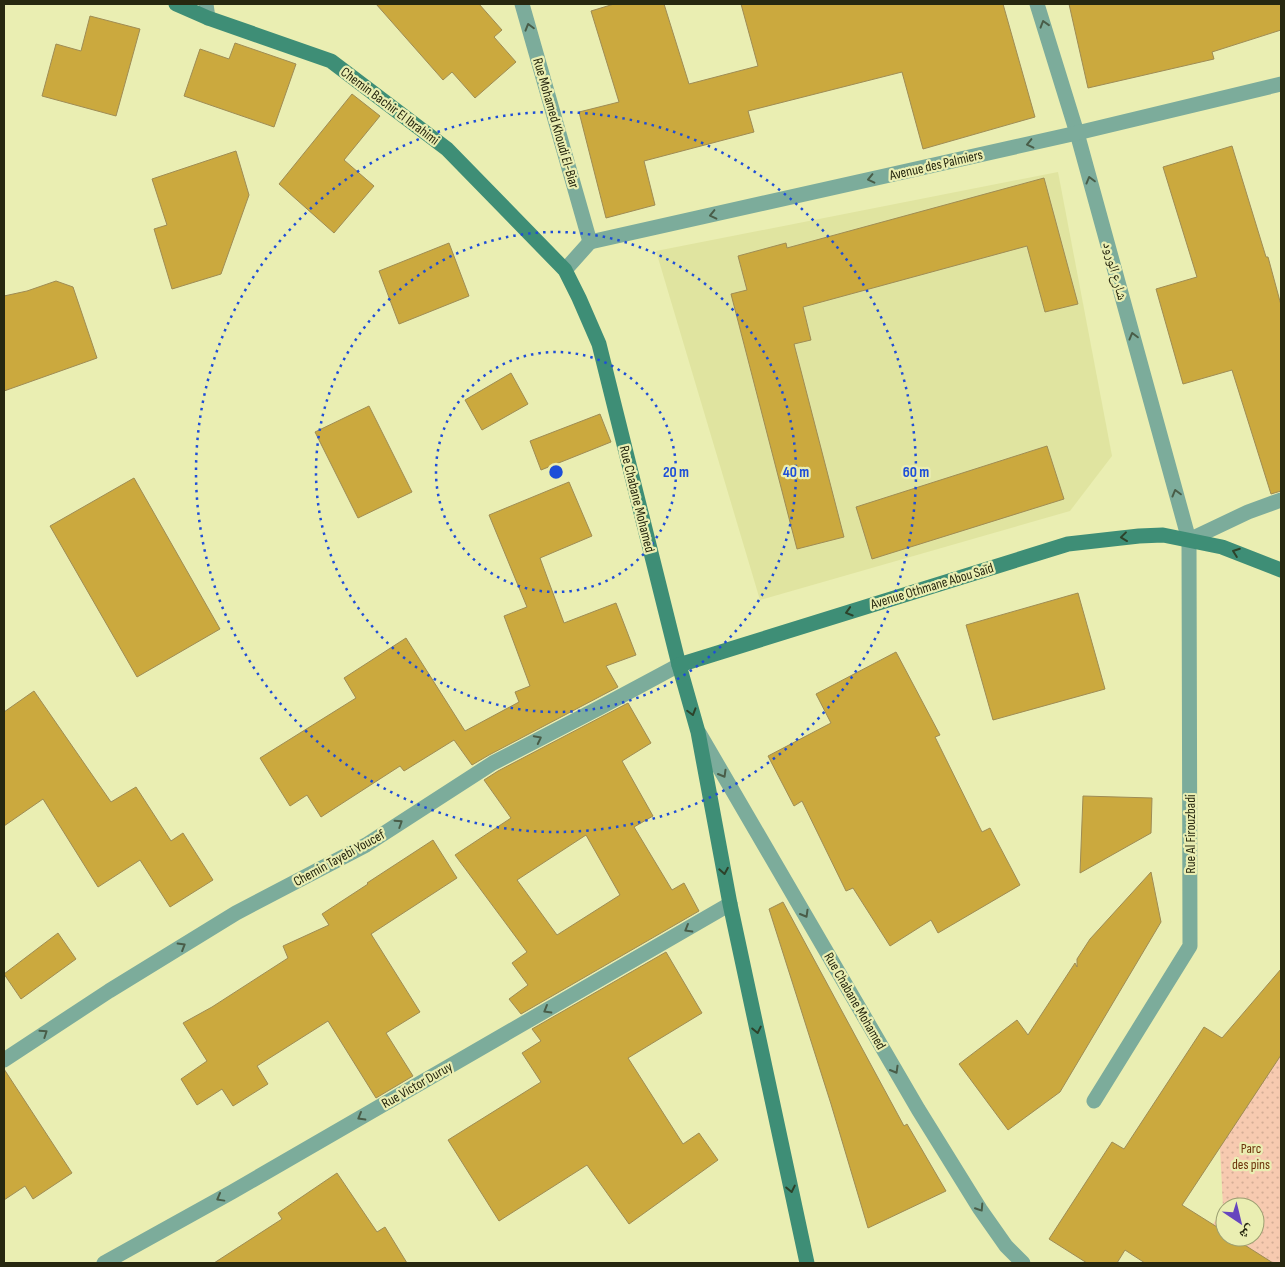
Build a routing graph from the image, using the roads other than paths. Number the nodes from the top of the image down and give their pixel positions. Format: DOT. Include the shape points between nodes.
graph roads {
  1 [pos="176,4"];
  2 [pos="522,4"];
  3 [pos="1037,4"];
  4 [pos="207,11"];
  5 [pos="1281,84"];
  6 [pos="1077,133"];
  7 [pos="590,242"];
  8 [pos="565,270"];
  9 [pos="1281,500"];
  10 [pos="1189,540"];
  11 [pos="1281,570"];
  12 [pos="679,665"];
  13 [pos="698,732"];
  14 [pos="730,904"];
  15 [pos="4,1060"];
  16 [pos="1094,1101"];
  17 [pos="104,1263"];
  18 [pos="807,1263"];
  19 [pos="1023,1263"];
  1 -- 4 [label="main road, Chemin Bachir El Ibrahimi"];
  7 -- 2 [label="street, Rue Mohamed Khoudi El-Biar, one-way"];
  6 -- 3 [label="street, شارع الورود, one-way"];
  4 -- 8 [label="main road, Chemin Bachir El Ibrahimi" via="331,61 447,149"];
  5 -- 6 [label="street, Avenue des Palmiers"];
  6 -- 7 [label="street, Avenue des Palmiers, one-way"];
  10 -- 6 [label="street, شارع الورود, one-way"];
  7 -- 8 [label="street"];
  8 -- 12 [label="main road, Rue Chabane Mohamed" via="599,344"];
  9 -- 10 [label="street"];
  11 -- 10 [label="main road, Avenue Othmane Abou Saïd, one-way" via="1222,547"];
  10 -- 12 [label="main road, Avenue Othmane Abou Saïd, one-way" via="1163,535 1068,544"];
  10 -- 16 [label="street, Rue Al Firouzbadi" via="1190,946"];
  12 -- 13 [label="main road, Rue Chabane Mohamed, one-way"];
  15 -- 12 [label="street, Chemin Tayebi Youcef, one-way" via="109,990 228,918 366,845 493,763"];
  13 -- 14 [label="main road, Rue Chabane Mohamed, one-way"];
  13 -- 19 [label="street, Rue Chabane Mohamed, one-way" via="918,1109 980,1209 1006,1246"];
  14 -- 17 [label="street, Rue Victor Duruy, one-way"];
  14 -- 18 [label="main road, Rue Chabane Mohamed, one-way"];
}
